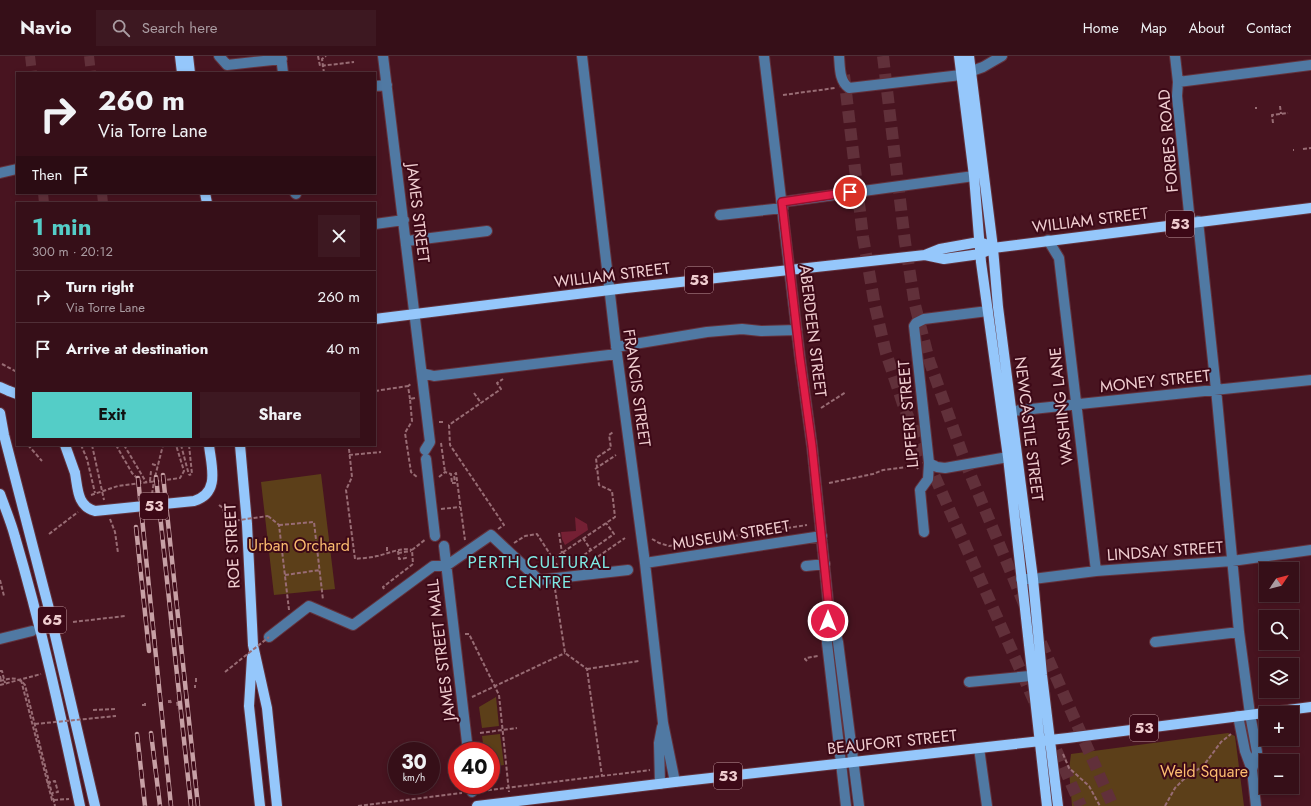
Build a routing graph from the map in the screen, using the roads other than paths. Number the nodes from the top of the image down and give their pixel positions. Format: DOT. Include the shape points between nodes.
graph roads {
  1 [pos="180,56"];
  2 [pos="188,56"];
  3 [pos="219,56"];
  4 [pos="384,56"];
  5 [pos="582,56"];
  6 [pos="764,56"];
  7 [pos="839,56"];
  8 [pos="959,56"];
  9 [pos="969,56"];
  10 [pos="1002,56"];
  11 [pos="1174,56"];
  12 [pos="281,58"];
  13 [pos="1311,65"];
  14 [pos="182,72"];
  15 [pos="190,72"];
  16 [pos="283,72"];
  17 [pos="966,73"];
  18 [pos="1178,82"];
  19 [pos="387,85"];
  20 [pos="376,86"];
  21 [pos="16,169"];
  22 [pos="0,173"];
  23 [pos="974,176"];
  24 [pos="782,205"];
  25 [pos="1311,208"];
  26 [pos="720,215"];
  27 [pos="404,220"];
  28 [pos="1194,222"];
  29 [pos="376,224"];
  30 [pos="487,231"];
  31 [pos="1048,240"];
  32 [pos="407,241"];
  33 [pos="980,242"];
  34 [pos="992,248"];
  35 [pos="980,254"];
  36 [pos="925,255"];
  37 [pos="790,269"];
  38 [pos="609,290"];
  39 [pos="988,311"];
  40 [pos="415,314"];
  41 [pos="376,319"];
  42 [pos="797,330"];
  43 [pos="616,351"];
  44 [pos="422,373"];
  45 [pos="1311,380"];
  46 [pos="1216,389"];
  47 [pos="1076,404"];
  48 [pos="1007,412"];
  49 [pos="0,413"];
  50 [pos="2,431"];
  51 [pos="65,446"];
  52 [pos="209,446"];
  53 [pos="240,446"];
  54 [pos="1008,457"];
  55 [pos="929,462"];
  56 [pos="0,494"];
  57 [pos="924,532"];
  58 [pos="435,534"];
  59 [pos="822,536"];
  60 [pos="444,546"];
  61 [pos="1311,550"];
  62 [pos="1232,561"];
  63 [pos="645,563"];
  64 [pos="825,564"];
  65 [pos="446,566"];
  66 [pos="806,566"];
  67 [pos="628,570"];
  68 [pos="1096,571"];
  69 [pos="1021,579"];
  70 [pos="1033,579"];
  71 [pos="829,610"];
  72 [pos="32,631"];
  73 [pos="1239,632"];
  74 [pos="269,637"];
  75 [pos="0,639"];
  76 [pos="1155,642"];
  77 [pos="253,645"];
  78 [pos="1037,676"];
  79 [pos="969,682"];
  80 [pos="1311,707"];
  81 [pos="1250,714"];
  82 [pos="1238,716"];
  83 [pos="663,723"];
  84 [pos="1045,740"];
  85 [pos="467,742"];
  86 [pos="979,748"];
  87 [pos="854,762"];
  88 [pos="841,763"];
  89 [pos="1252,770"];
  90 [pos="675,782"];
  91 [pos="660,784"];
  92 [pos="80,806"];
  93 [pos="95,806"];
  94 [pos="260,806"];
  95 [pos="278,806"];
  96 [pos="477,806"];
  97 [pos="846,806"];
  98 [pos="859,806"];
  99 [pos="986,806"];
  100 [pos="1047,806"];
  101 [pos="1058,806"];
  102 [pos="1256,806"];
  1 -- 14 [label="main road"];
  2 -- 15 [label="main road"];
  3 -- 12 [label="street" via="227,65"];
  4 -- 19 [label="street, JAMES STREET"];
  5 -- 38 [label="street, FRANCIS STREET"];
  6 -- 24 [label="street, ABERDEEN STREET"];
  7 -- 17 [label="street" via="842,78 849,88"];
  8 -- 17 [label="main road, NEWCASTLE STREET"];
  9 -- 17 [label="main road, NEWCASTLE STREET"];
  10 -- 17 [label="street"];
  11 -- 18 [label="street, FORBES ROAD"];
  12 -- 16 [label="street"];
  13 -- 18 [label="street"];
  17 -- 23 [label="main road, NEWCASTLE STREET"];
  17 -- 34 [label="main road, NEWCASTLE STREET"];
  18 -- 28 [label="street, FORBES ROAD" via="1177,96"];
  19 -- 20 [label="street"];
  19 -- 27 [label="street, JAMES STREET"];
  21 -- 22 [label="street"];
  23 -- 24 [label="street"];
  23 -- 33 [label="main road, NEWCASTLE STREET"];
  24 -- 26 [label="street"];
  24 -- 37 [label="street, ABERDEEN STREET"];
  25 -- 28 [label="main road, WILLIAM STREET / 53"];
  27 -- 29 [label="street"];
  27 -- 32 [label="street, JAMES STREET"];
  28 -- 31 [label="main road, WILLIAM STREET / 53"];
  28 -- 46 [label="street, FORBES ROAD"];
  30 -- 32 [label="street"];
  31 -- 34 [label="main road, WILLIAM STREET / 53"];
  31 -- 47 [label="street, WASHING LANE" via="1059,258"];
  32 -- 40 [label="street, JAMES STREET"];
  33 -- 34 [label="main road"];
  33 -- 35 [label="main road, NEWCASTLE STREET"];
  33 -- 36 [label="main road, WILLIAM STREET / 53" via="940,249"];
  34 -- 35 [label="main road, WILLIAM STREET / 53"];
  34 -- 48 [label="main road, NEWCASTLE STREET"];
  35 -- 36 [label="main road, WILLIAM STREET / 53" via="944,259"];
  35 -- 39 [label="main road, NEWCASTLE STREET"];
  36 -- 37 [label="main road, WILLIAM STREET / 53"];
  37 -- 38 [label="main road, WILLIAM STREET / 53"];
  37 -- 42 [label="street, ABERDEEN STREET"];
  38 -- 40 [label="main road, WILLIAM STREET / 53"];
  38 -- 43 [label="street, FRANCIS STREET"];
  39 -- 48 [label="main road, NEWCASTLE STREET"];
  39 -- 55 [label="street, LIPFERT STREET" via="924,319 914,326"];
  40 -- 41 [label="main road, WILLIAM STREET / 53"];
  40 -- 44 [label="street, JAMES STREET"];
  42 -- 43 [label="street" via="742,329 714,332"];
  42 -- 59 [label="street, ABERDEEN STREET"];
  43 -- 44 [label="street" via="434,376"];
  43 -- 63 [label="street, FRANCIS STREET"];
  44 -- 58 [label="street" via="430,442 425,454"];
  45 -- 46 [label="street, MONEY STREET"];
  46 -- 47 [label="street, MONEY STREET"];
  46 -- 62 [label="street, FORBES ROAD"];
  47 -- 48 [label="street, MONEY STREET"];
  47 -- 68 [label="street, WASHING LANE"];
  48 -- 54 [label="main road, NEWCASTLE STREET"];
  48 -- 70 [label="main road, NEWCASTLE STREET" via="1018,462"];
  49 -- 50 [label="main road, 65"];
  50 -- 93 [label="main road, 65" via="48,606"];
  51 -- 52 [label="main road, 53, bridge" via="75,473 80,501 88,509 100,512 194,501 201,498 209,491 212,483"];
  53 -- 77 [label="main road, ROE STREET"];
  54 -- 55 [label="street" via="945,468"];
  54 -- 69 [label="main road, NEWCASTLE STREET"];
  55 -- 57 [label="street, LIPFERT STREET" via="928,479 920,490"];
  56 -- 92 [label="main road, 65" via="39,629"];
  59 -- 63 [label="street, MUSEUM STREET"];
  59 -- 64 [label="street, ABERDEEN STREET"];
  60 -- 65 [label="street, JAMES STREET MALL"];
  61 -- 62 [label="street, LINDSAY STREET"];
  62 -- 68 [label="street, LINDSAY STREET"];
  62 -- 73 [label="street, FORBES ROAD"];
  63 -- 83 [label="street, FRANCIS STREET"];
  64 -- 66 [label="street"];
  64 -- 71 [label="street, ABERDEEN STREET"];
  65 -- 67 [label="street" via="491,535 539,580"];
  65 -- 74 [label="street" via="433,566 353,625 309,606"];
  65 -- 85 [label="street, JAMES STREET MALL"];
  68 -- 70 [label="street, LINDSAY STREET"];
  69 -- 70 [label="street, LINDSAY STREET"];
  69 -- 78 [label="main road, NEWCASTLE STREET"];
  70 -- 78 [label="main road, NEWCASTLE STREET"];
  71 -- 87 [label="street, ABERDEEN STREET" via="838,642"];
  71 -- 88 [label="street, ABERDEEN STREET" via="827,643"];
  72 -- 75 [label="street"];
  73 -- 76 [label="street"];
  73 -- 81 [label="street, FORBES ROAD"];
  77 -- 94 [label="main road, ROE STREET" via="249,706"];
  77 -- 95 [label="main road, ROE STREET" via="267,708"];
  78 -- 79 [label="street"];
  78 -- 84 [label="main road, NEWCASTLE STREET"];
  80 -- 81 [label="main road, BEAUFORT STREET / 53"];
  81 -- 82 [label="main road, BEAUFORT STREET / 53"];
  81 -- 89 [label="street, FORBES ROAD" via="1257,752"];
  82 -- 84 [label="main road, BEAUFORT STREET / 53"];
  82 -- 89 [label="street" via="1245,751"];
  83 -- 90 [label="street, FRANCIS STREET"];
  83 -- 91 [label="street, FRANCIS STREET" via="659,743"];
  84 -- 86 [label="main road, BEAUFORT STREET / 53"];
  84 -- 100 [label="main road, NEWCASTLE STREET"];
  84 -- 101 [label="main road, NEWCASTLE STREET"];
  86 -- 87 [label="main road, BEAUFORT STREET / 53"];
  86 -- 99 [label="street"];
  87 -- 88 [label="main road, BEAUFORT STREET / 53"];
  87 -- 98 [label="street, ABERDEEN STREET"];
  88 -- 90 [label="main road, BEAUFORT STREET / 53"];
  88 -- 97 [label="street, ABERDEEN STREET"];
  89 -- 102 [label="street"];
  90 -- 91 [label="main road, BEAUFORT STREET / 53"];
  91 -- 96 [label="main road, BEAUFORT STREET / 53"];
}
